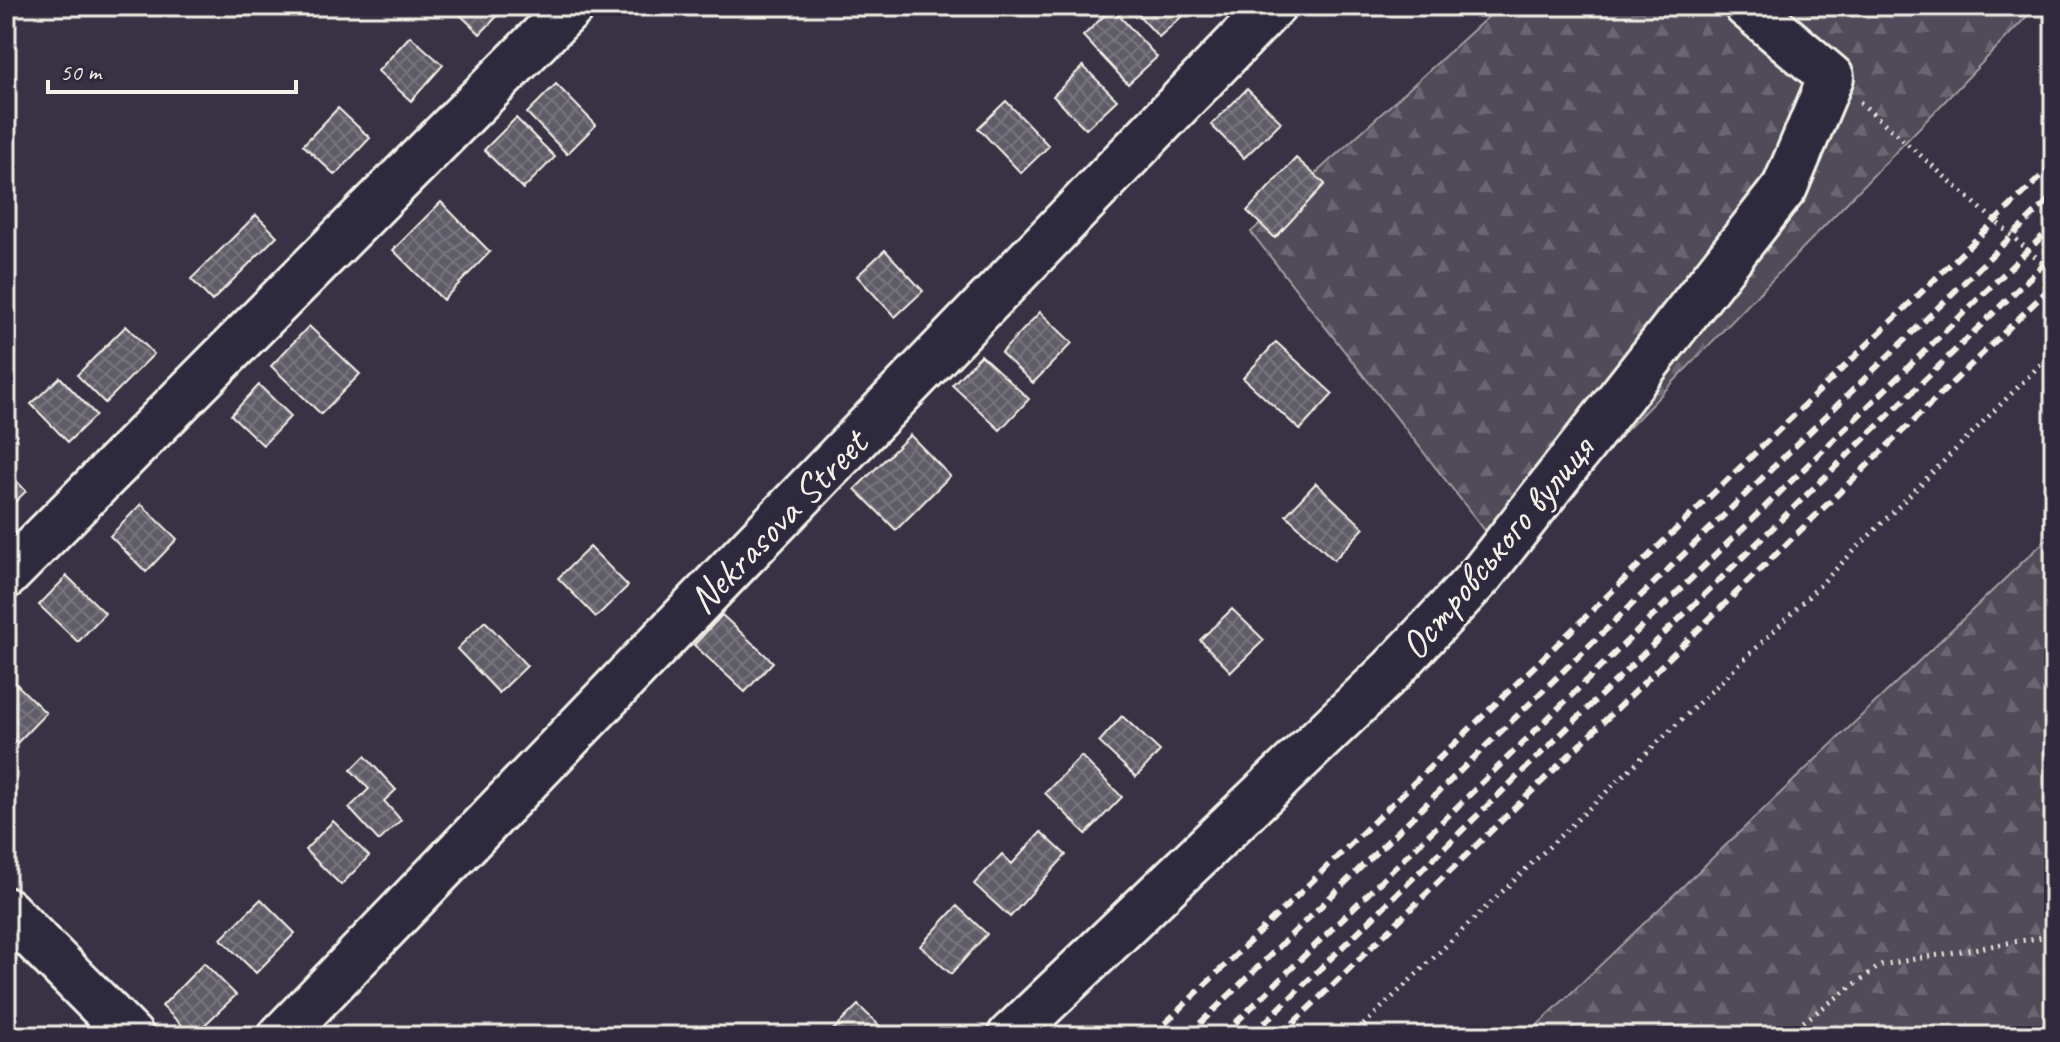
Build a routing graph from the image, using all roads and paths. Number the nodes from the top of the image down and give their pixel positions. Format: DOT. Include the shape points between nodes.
graph roads {
  1 [pos="572,6"];
  2 [pos="1273,6"];
  3 [pos="1747,6"];
  4 [pos="1831,77"];
  5 [pos="2054,273"];
  6 [pos="2054,351"];
  7 [pos="6,576"];
  8 [pos="6,910"];
  9 [pos="2054,935"];
  10 [pos="131,1036"];
  11 [pos="281,1036"];
  12 [pos="1010,1036"];
  13 [pos="1352,1036"];
  14 [pos="1784,1036"];
  1 -- 7 [label="street"];
  2 -- 11 [label="street, Nekrasova Street"];
  3 -- 4 [label="street"];
  4 -- 5 [label="path"];
  4 -- 12 [label="street, Островського вулиця" via="1785,187 1481,575 1391,671"];
  6 -- 13 [label="path" via="1781,624"];
  8 -- 10 [label="street"];
  9 -- 14 [label="path" via="1881,965"];
}
